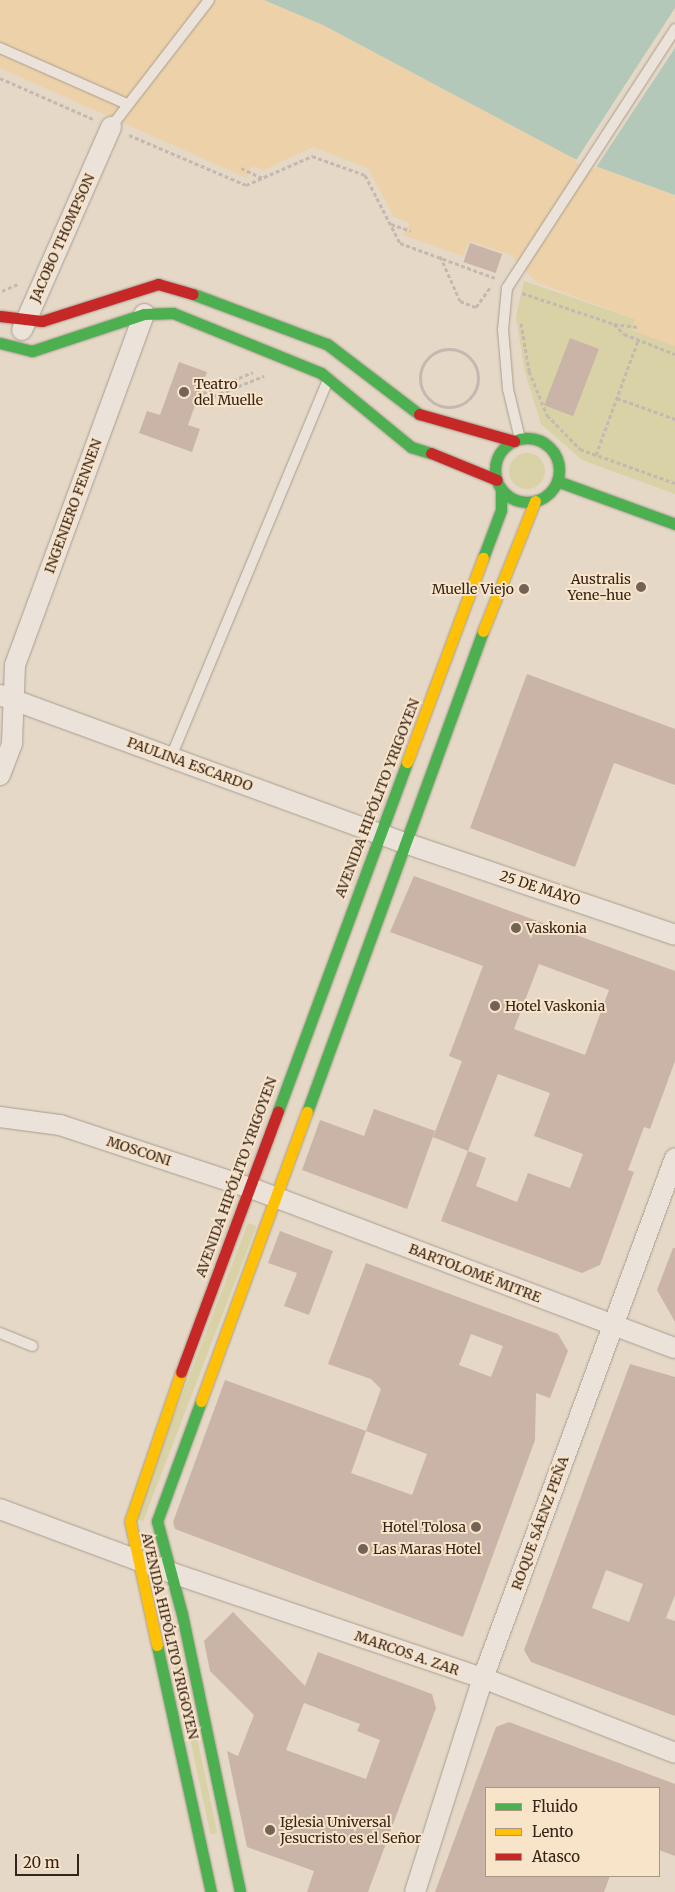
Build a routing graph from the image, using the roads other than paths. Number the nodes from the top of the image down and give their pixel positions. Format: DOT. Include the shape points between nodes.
graph roads {
  1 [pos="210,0"];
  2 [pos="675,29"];
  3 [pos="0,48"];
  4 [pos="127,104"];
  5 [pos="111,127"];
  6 [pos="144,314"];
  7 [pos="0,316"];
  8 [pos="26,320"];
  9 [pos="7,346"];
  10 [pos="329,379"];
  11 [pos="517,440"];
  12 [pos="557,481"];
  13 [pos="499,485"];
  14 [pos="536,501"];
  15 [pos="675,524"];
  16 [pos="5,696"];
  17 [pos="171,757"];
  18 [pos="0,775"];
  19 [pos="379,833"];
  20 [pos="405,843"];
  21 [pos="675,935"];
  22 [pos="0,1117"];
  23 [pos="675,1158"];
  24 [pos="248,1187"];
  25 [pos="275,1198"];
  26 [pos="613,1325"];
  27 [pos="0,1333"];
  28 [pos="33,1346"];
  29 [pos="675,1348"];
  30 [pos="0,1509"];
  31 [pos="137,1557"];
  32 [pos="172,1573"];
  33 [pos="483,1678"];
  34 [pos="675,1753"];
  35 [pos="238,1885"];
  36 [pos="205,1889"];
  37 [pos="416,1892"];
  1 -- 4 [label="lane"];
  2 -- 11 [label="lane" via="507,288 503,330"];
  3 -- 4 [label="lane"];
  4 -- 5 [label="lane"];
  5 -- 8 [label="street, JACOBO THOMPSON"];
  6 -- 9 [label="main road" via="49,348"];
  6 -- 10 [label="main road" via="173,313"];
  6 -- 16 [label="street, INGENIERO FENNEN"];
  7 -- 8 [label="main road"];
  8 -- 9 [label="street, JACOBO THOMPSON"];
  8 -- 11 [label="main road" via="63,317 134,289 158,284 177,288 327,344 396,400 429,420"];
  10 -- 13 [label="main road" via="411,447 474,467"];
  10 -- 17 [label="lane"];
  11 -- 12 [label="main road" via="533,439 550,448 558,465"];
  11 -- 13 [label="main road" via="500,453"];
  12 -- 14 [label="main road"];
  12 -- 15 [label="main road"];
  13 -- 14 [label="main road" via="517,500"];
  13 -- 19 [label="main road, AVENIDA HIPÓLITO YRIGOYEN" via="501,510"];
  14 -- 20 [label="main road, AVENIDA HIPÓLITO YRIGOYEN" via="524,520"];
  16 -- 17 [label="street, PAULINA ESCARDO"];
  16 -- 18 [label="street, INGENIERO FENNEN" via="12,743"];
  17 -- 19 [label="street, PAULINA ESCARDO"];
  19 -- 20 [label="street, PAULINA ESCARDO"];
  19 -- 24 [label="main road, AVENIDA HIPÓLITO YRIGOYEN"];
  20 -- 21 [label="street, 25 DE MAYO"];
  20 -- 25 [label="main road, AVENIDA HIPÓLITO YRIGOYEN"];
  22 -- 24 [label="street, MOSCONI" via="60,1125"];
  23 -- 26 [label="street, ROQUE SÁENZ PEÑA"];
  24 -- 25 [label="street, MOSCONI"];
  24 -- 31 [label="main road, AVENIDA HIPÓLITO YRIGOYEN" via="138,1487 130,1524"];
  25 -- 26 [label="street, BARTOLOMÉ MITRE"];
  25 -- 32 [label="main road, AVENIDA HIPÓLITO YRIGOYEN" via="157,1521"];
  26 -- 29 [label="street, BARTOLOMÉ MITRE"];
  26 -- 33 [label="street, ROQUE SÁENZ PEÑA"];
  27 -- 28 [label="lane"];
  30 -- 31 [label="street, MARCOS A. ZAR"];
  31 -- 32 [label="street, MARCOS A. ZAR"];
  31 -- 36 [label="main road, AVENIDA HIPÓLITO YRIGOYEN"];
  32 -- 33 [label="street, MARCOS A. ZAR"];
  32 -- 35 [label="main road, AVENIDA HIPÓLITO YRIGOYEN"];
  33 -- 34 [label="street, MARCOS A. ZAR"];
  33 -- 37 [label="street, ROQUE SÁENZ PEÑA"];
  35 -- 36 [label="street"];
}
